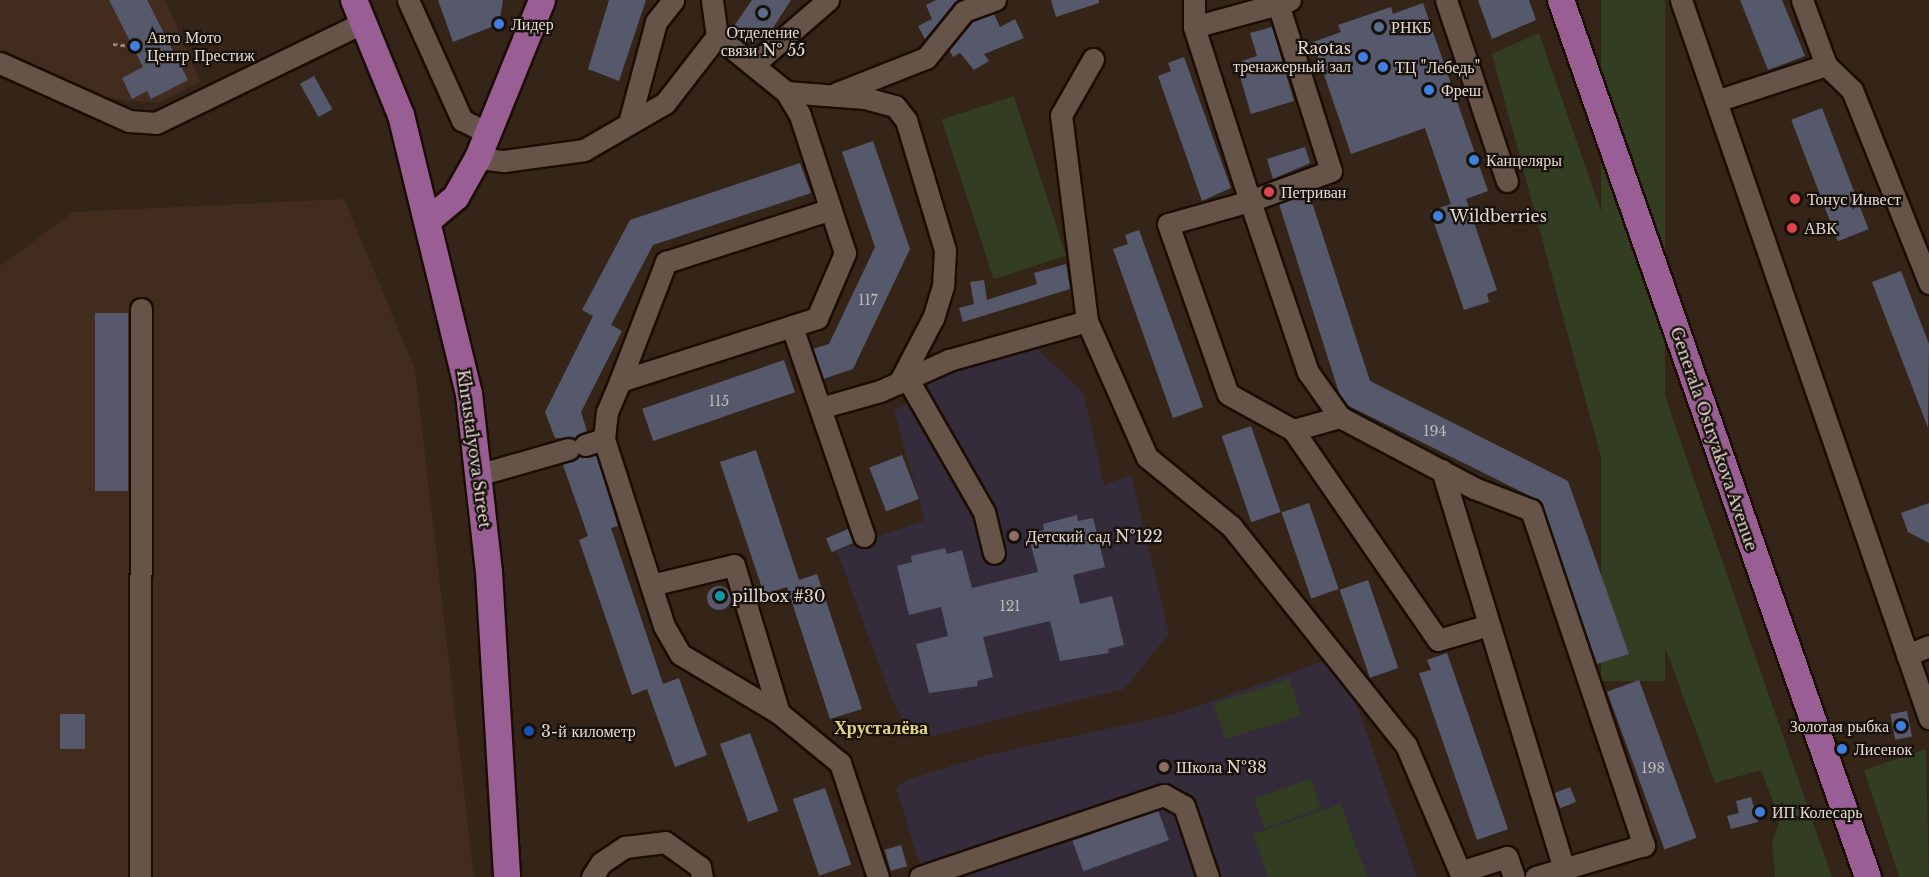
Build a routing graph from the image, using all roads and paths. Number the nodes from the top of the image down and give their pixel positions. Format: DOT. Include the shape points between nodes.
graph roads {
  1 [pos="408,0"];
  2 [pos="542,0"];
  3 [pos="673,0"];
  4 [pos="712,0"];
  5 [pos="828,0"];
  6 [pos="995,0"];
  7 [pos="1194,0"];
  8 [pos="1446,0"];
  9 [pos="1561,0"];
  10 [pos="1680,0"];
  11 [pos="1802,0"];
  12 [pos="1284,2"];
  13 [pos="359,11"];
  14 [pos="1194,27"];
  15 [pos="717,36"];
  16 [pos="113,44"];
  17 [pos="132,46"];
  18 [pos="1093,59"];
  19 [pos="0,63"];
  20 [pos="754,64"];
  21 [pos="1826,65"];
  22 [pos="786,92"];
  23 [pos="831,96"];
  24 [pos="1716,101"];
  25 [pos="629,123"];
  26 [pos="488,133"];
  27 [pos="478,158"];
  28 [pos="1507,181"];
  29 [pos="1250,201"];
  30 [pos="831,209"];
  31 [pos="430,219"];
  32 [pos="1929,283"];
  33 [pos="141,309"];
  34 [pos="1087,321"];
  35 [pos="792,327"];
  36 [pos="903,380"];
  37 [pos="620,381"];
  38 [pos="820,408"];
  39 [pos="1340,417"];
  40 [pos="1293,430"];
  41 [pos="586,444"];
  42 [pos="1442,470"];
  43 [pos="481,474"];
  44 [pos="864,536"];
  45 [pos="994,553"];
  46 [pos="651,585"];
  47 [pos="1489,625"];
  48 [pos="1929,646"];
  49 [pos="1907,655"];
  50 [pos="779,713"];
  51 [pos="1929,718"];
  52 [pos="1564,869"];
  53 [pos="1461,874"];
  54 [pos="140,877"];
  55 [pos="507,877"];
  56 [pos="592,877"];
  57 [pos="702,877"];
  58 [pos="878,877"];
  59 [pos="920,877"];
  60 [pos="1208,877"];
  61 [pos="1514,877"];
  62 [pos="1536,877"];
  63 [pos="1868,877"];
  1 -- 26 [label="street" via="462,120"];
  2 -- 26 [label="main road"];
  3 -- 25 [label="street" via="656,22"];
  4 -- 15 [label="street"];
  5 -- 20 [label="street"];
  6 -- 23 [label="street" via="964,11 926,58"];
  7 -- 14 [label="street"];
  8 -- 28 [label="street"];
  9 -- 63 [label="main road, Generala Ostryakova Avenue"];
  10 -- 24 [label="street"];
  11 -- 21 [label="street"];
  12 -- 14 [label="street"];
  12 -- 29 [label="street" via="1331,171"];
  13 -- 19 [label="street" via="156,123 129,121"];
  13 -- 31 [label="main road, Khrustalyova Street" via="401,115"];
  14 -- 29 [label="street"];
  15 -- 20 [label="street"];
  15 -- 25 [label="street" via="665,103"];
  16 -- 17 [label="path"];
  18 -- 34 [label="street" via="1061,116"];
  20 -- 22 [label="street"];
  21 -- 24 [label="street"];
  21 -- 32 [label="street" via="1852,90"];
  22 -- 23 [label="street"];
  22 -- 30 [label="street" via="800,116"];
  23 -- 36 [label="street" via="895,106 906,120 945,250 943,286 933,318"];
  24 -- 49 [label="street"];
  25 -- 27 [label="street" via="584,150 504,161"];
  26 -- 27 [label="main road"];
  27 -- 31 [label="main road" via="456,197"];
  29 -- 39 [label="street" via="1308,372"];
  29 -- 40 [label="street" via="1168,224 1228,394"];
  30 -- 35 [label="street" via="845,253 817,318"];
  30 -- 37 [label="street" via="666,262"];
  31 -- 43 [label="main road, Khrustalyova Street" via="469,394"];
  33 -- 54 [label="street"];
  34 -- 36 [label="street" via="949,360"];
  34 -- 53 [label="street" via="1147,457 1232,526 1406,745"];
  35 -- 37 [label="street"];
  35 -- 38 [label="street"];
  36 -- 38 [label="street"];
  36 -- 45 [label="street" via="984,512"];
  37 -- 41 [label="street" via="607,412"];
  38 -- 44 [label="street"];
  39 -- 40 [label="street"];
  39 -- 42 [label="street"];
  40 -- 47 [label="street" via="1438,640"];
  41 -- 43 [label="street"];
  41 -- 46 [label="street"];
  42 -- 47 [label="street"];
  42 -- 52 [label="street" via="1531,510 1644,845"];
  43 -- 55 [label="main road, Khrustalyova Street"];
  46 -- 50 [label="street" via="680,654"];
  46 -- 50 [label="street" via="734,565"];
  47 -- 52 [label="street"];
  48 -- 49 [label="street"];
  49 -- 51 [label="street"];
  50 -- 58 [label="street" via="840,763"];
  52 -- 62 [label="street"];
  53 -- 61 [label="street" via="1508,857"];
  56 -- 57 [label="street" via="601,863 626,847 665,842 700,867"];
  59 -- 60 [label="street" via="1164,795 1184,806"];
}
